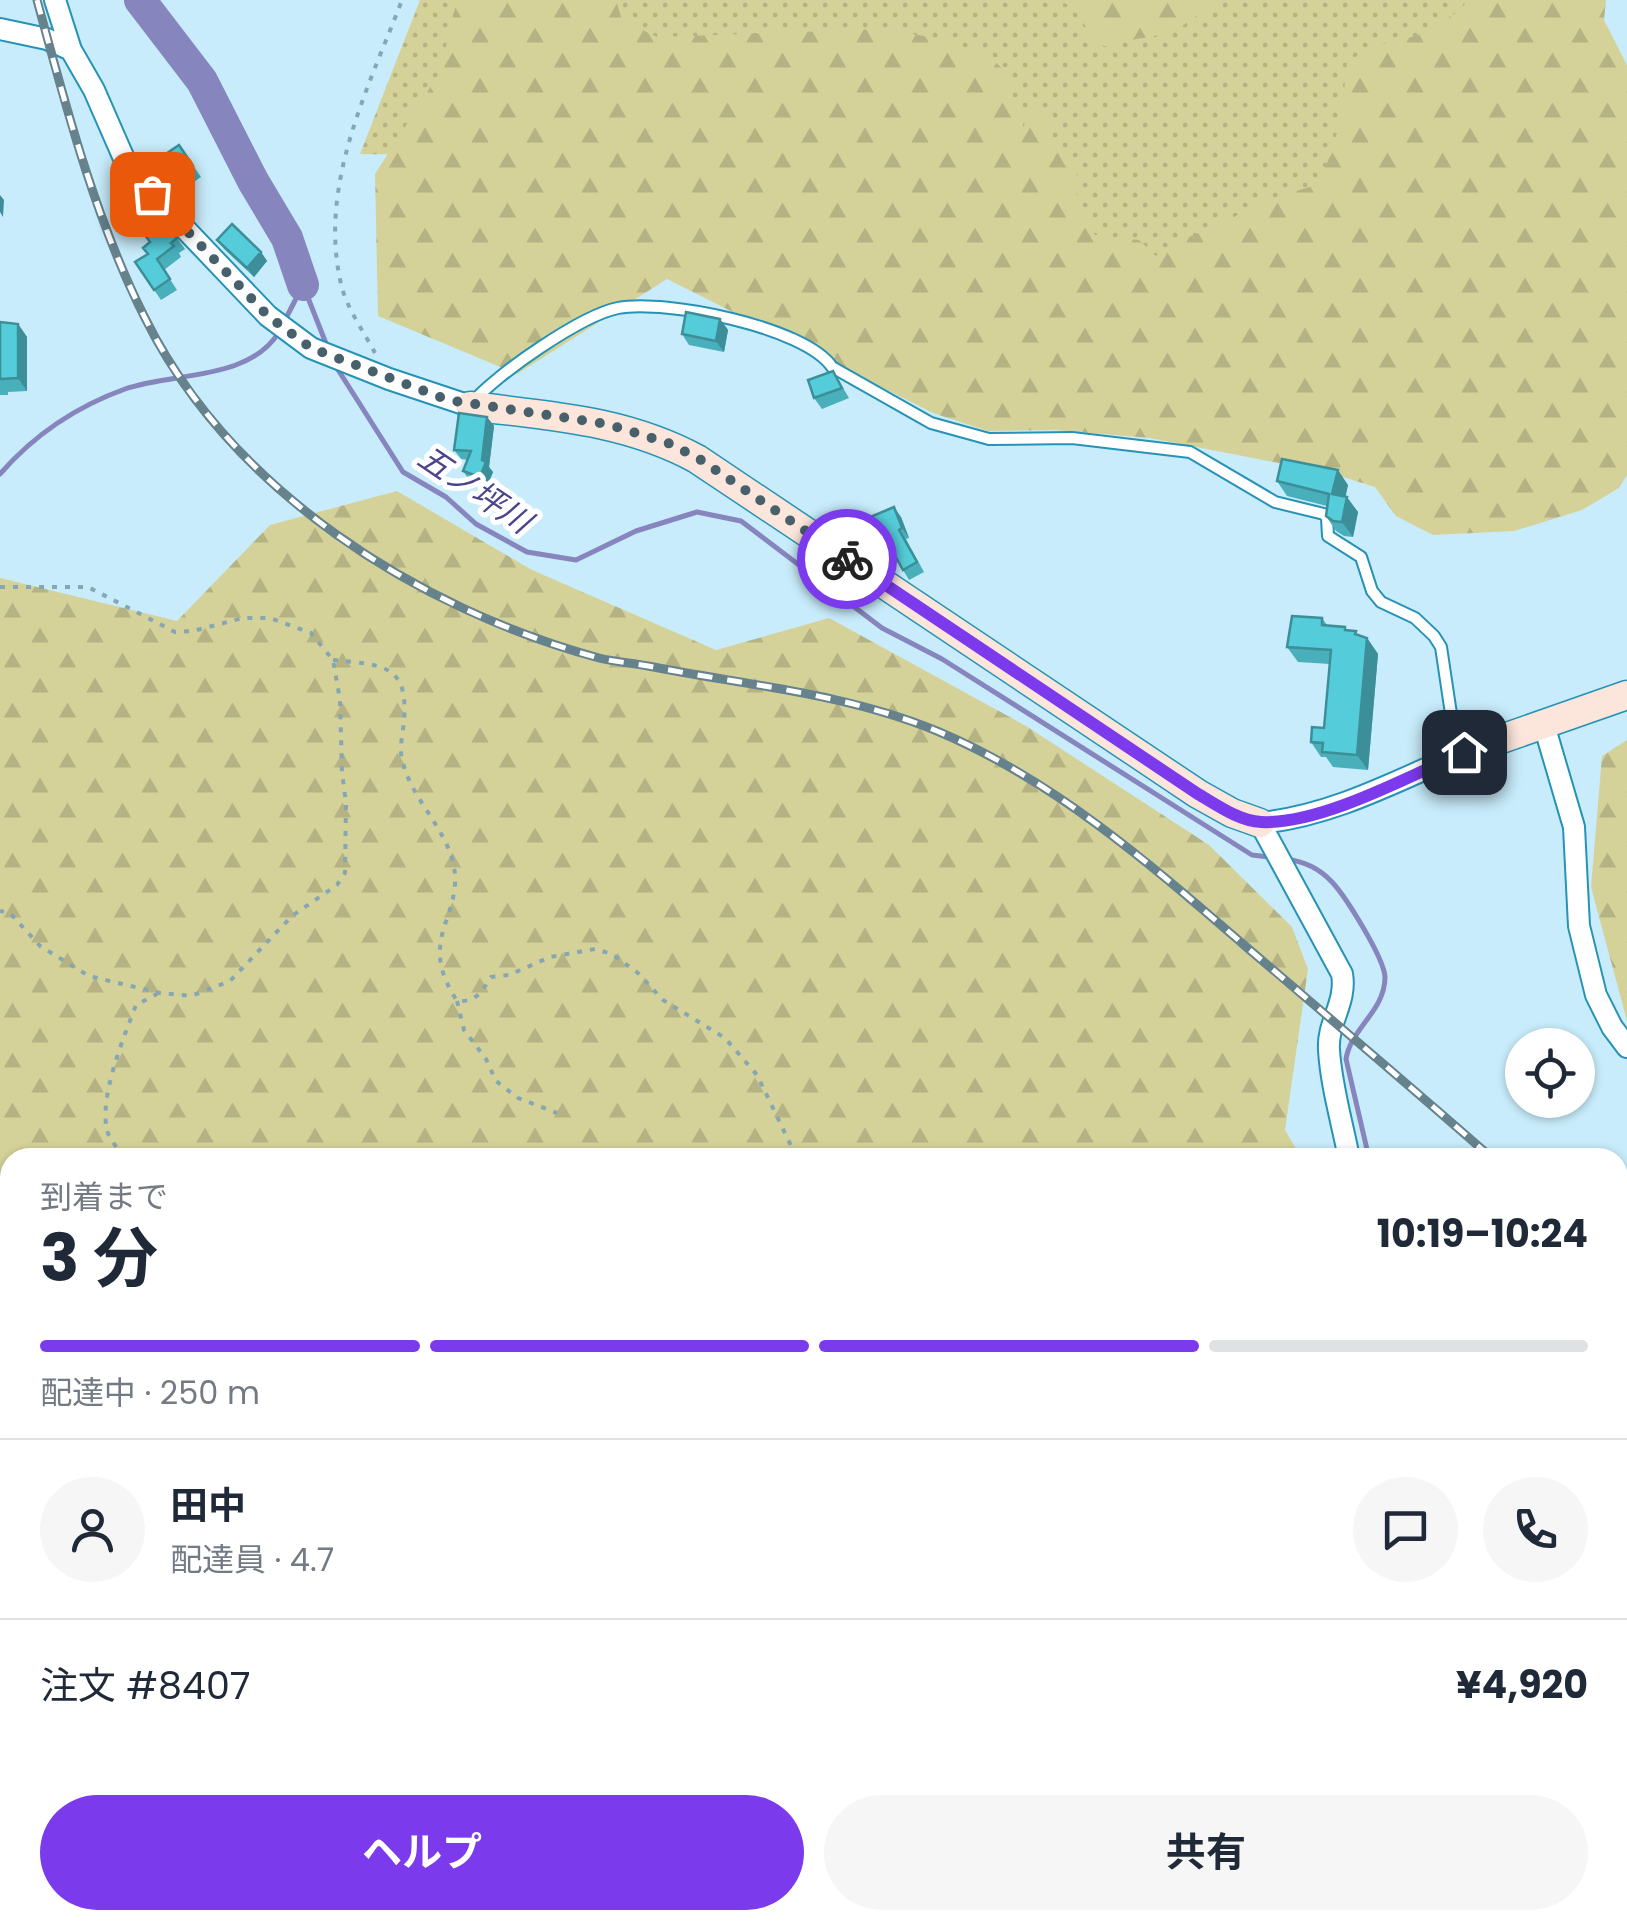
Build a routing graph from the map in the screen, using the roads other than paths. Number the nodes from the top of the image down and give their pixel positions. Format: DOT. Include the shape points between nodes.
graph roads {
  1 [pos="55,0"];
  2 [pos="0,29"];
  3 [pos="71,50"];
  4 [pos="470,406"];
  5 [pos="1627,696"];
  6 [pos="1544,725"];
  7 [pos="1464,752"];
  8 [pos="1264,830"];
  9 [pos="1627,1047"];
  10 [pos="1347,1148"];
  1 -- 3 [label="street"];
  2 -- 3 [label="street"];
  3 -- 4 [label="street" via="130,170 268,316 311,348"];
  4 -- 7 [label="lane" via="487,385 546,343 615,308 652,306 764,326 822,353 832,367 931,423 989,440 1072,438 1190,452 1276,502 1324,514 1328,536 1361,556 1381,602 1425,624 1442,647 1452,727"];
  4 -- 8 [label="street" via="607,424 698,458 1198,794"];
  5 -- 6 [label="street"];
  6 -- 7 [label="street"];
  6 -- 9 [label="street" via="1574,828 1579,926 1592,978"];
  7 -- 8 [label="street"];
  8 -- 10 [label="street" via="1342,974 1345,990 1328,1048"];
}
